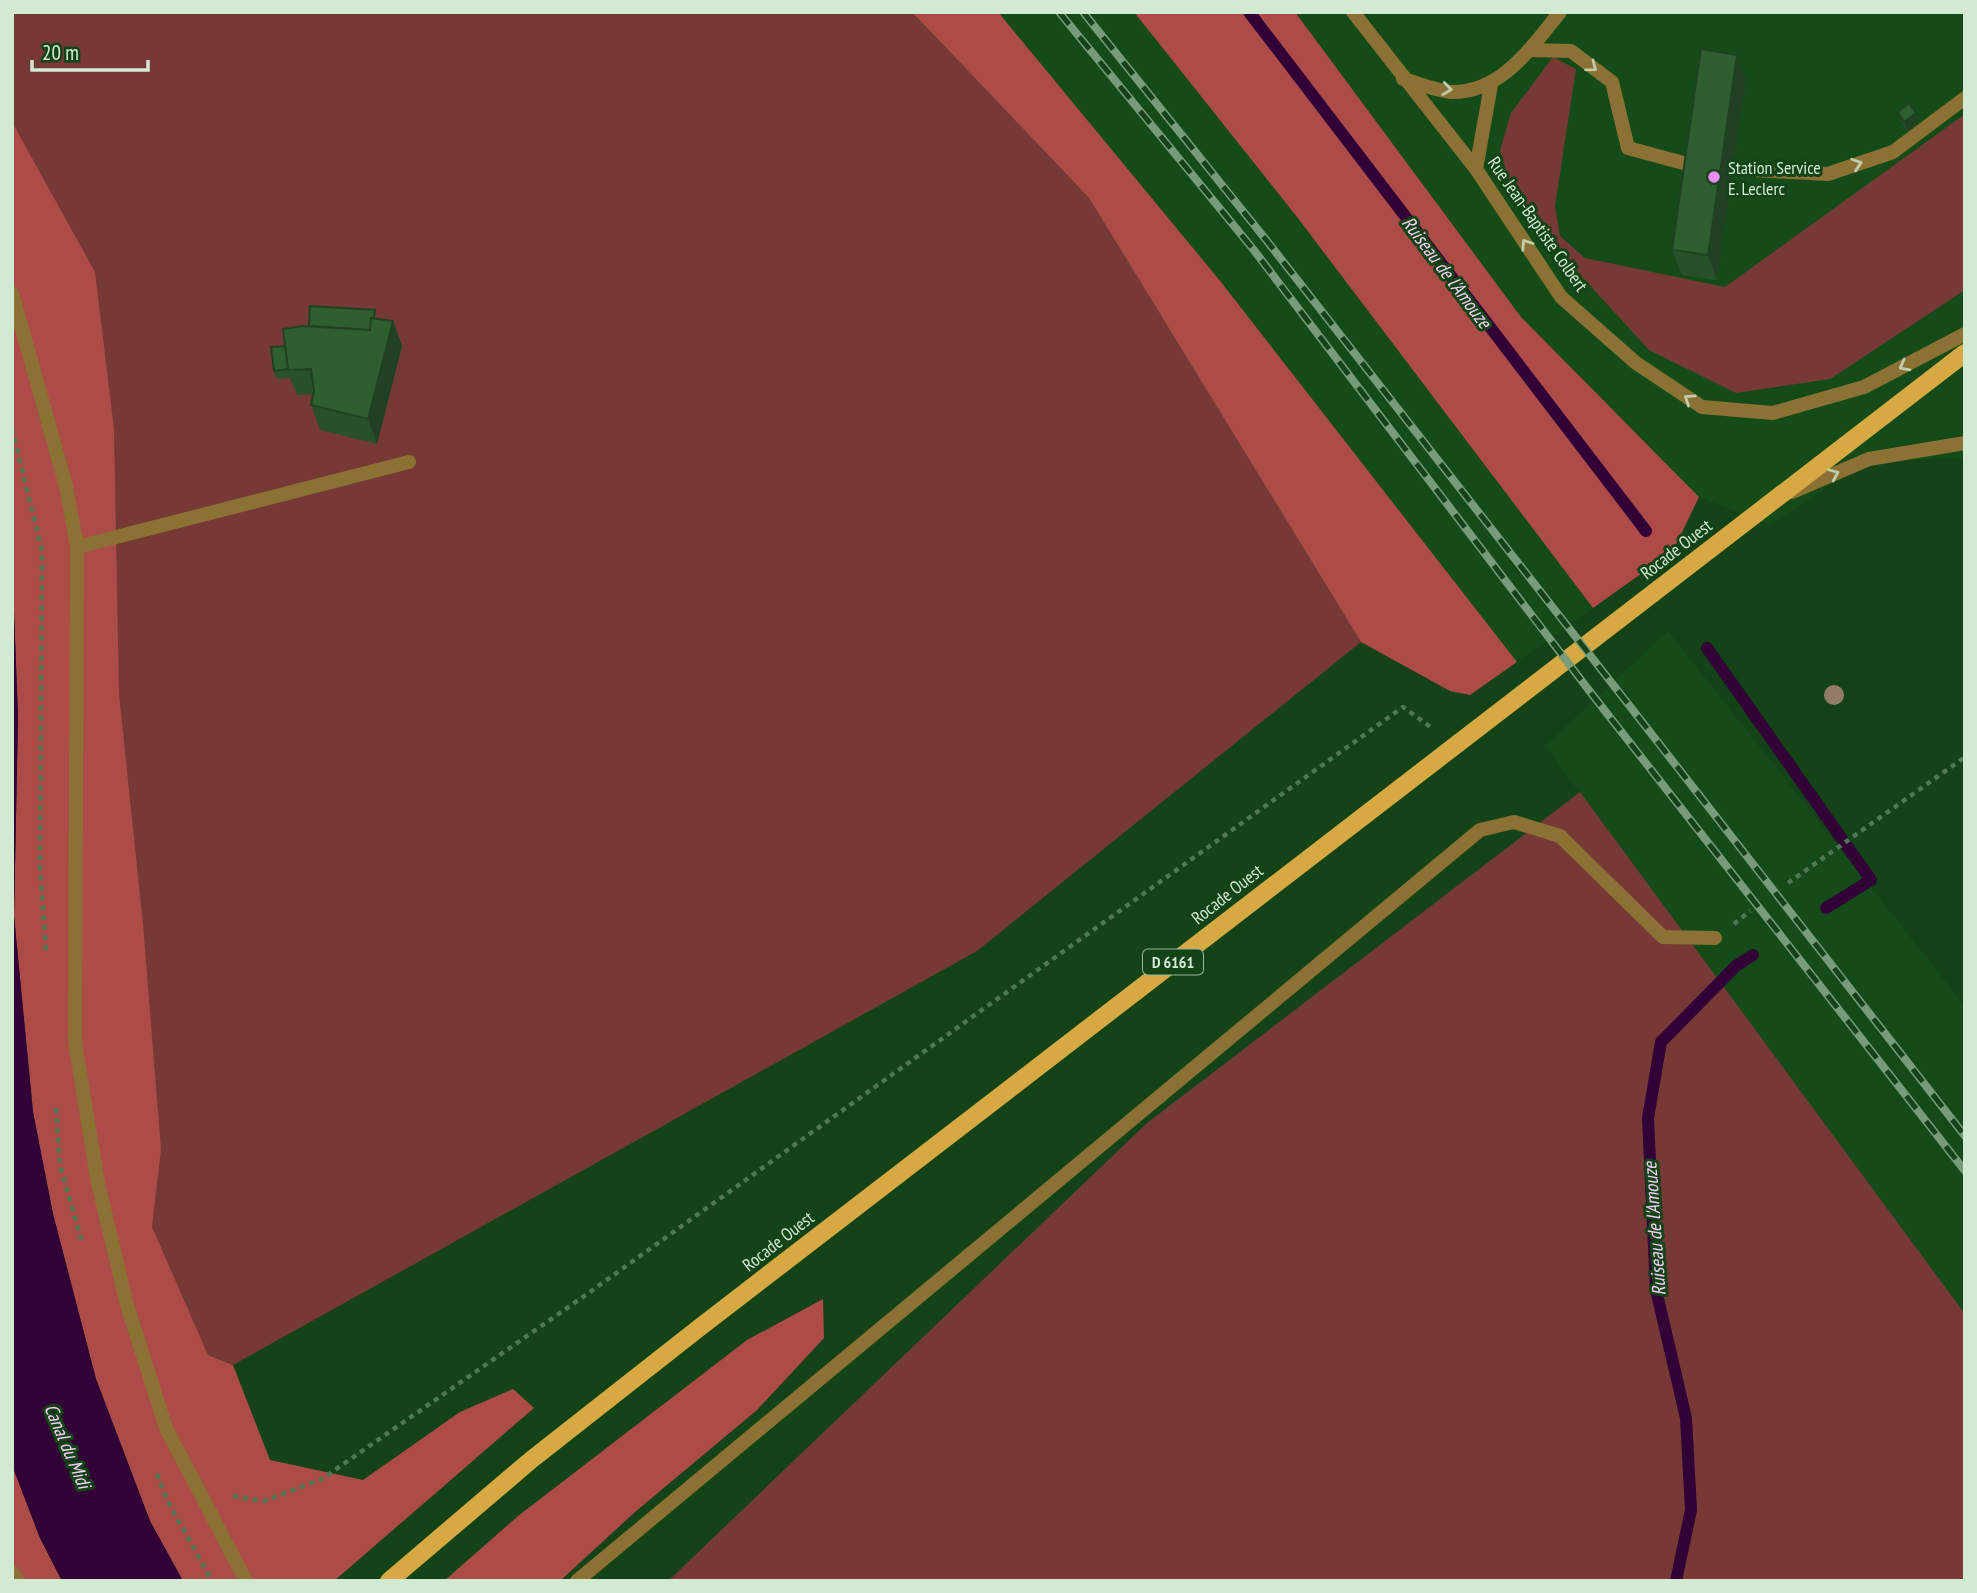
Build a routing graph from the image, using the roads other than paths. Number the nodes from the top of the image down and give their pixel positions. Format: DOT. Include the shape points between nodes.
graph roads {
  1 [pos="1353,12"];
  2 [pos="1560,12"];
  3 [pos="1529,50"];
  4 [pos="1404,79"];
  5 [pos="1491,85"];
  6 [pos="1965,98"];
  7 [pos="1476,169"];
  8 [pos="12,293"];
  9 [pos="1965,334"];
  10 [pos="1965,353"];
  11 [pos="1965,443"];
  12 [pos="409,462"];
  13 [pos="1771,501"];
  14 [pos="77,547"];
  15 [pos="1715,938"];
  16 [pos="12,1572"];
  17 [pos="18,1581"];
  18 [pos="246,1581"];
  19 [pos="389,1581"];
  20 [pos="577,1581"];
  1 -- 4 [label="street, Rue Jean-Baptiste Colbert"];
  2 -- 3 [label="street"];
  3 -- 5 [label="street"];
  3 -- 6 [label="street, one-way" via="1570,51 1612,82 1628,148 1698,167 1828,174 1893,152"];
  4 -- 5 [label="street, one-way" via="1450,92"];
  4 -- 7 [label="street, Rue Jean-Baptiste Colbert"];
  5 -- 7 [label="street"];
  9 -- 7 [label="street, Rue Jean-Baptiste Colbert, one-way" via="1864,387 1773,412 1702,407 1636,363 1561,297"];
  8 -- 14 [label="street" via="66,486"];
  10 -- 13 [label="main road, Rocade Ouest / D 6161"];
  13 -- 11 [label="street, one-way" via="1869,459"];
  12 -- 14 [label="street"];
  13 -- 19 [label="main road, Rocade Ouest / D 6161" via="531,1460"];
  14 -- 18 [label="street" via="75,1042 99,1183 127,1305 166,1428"];
  15 -- 20 [label="street" via="1663,937 1560,836 1514,821 1480,830"];
  16 -- 17 [label="street"];
}
